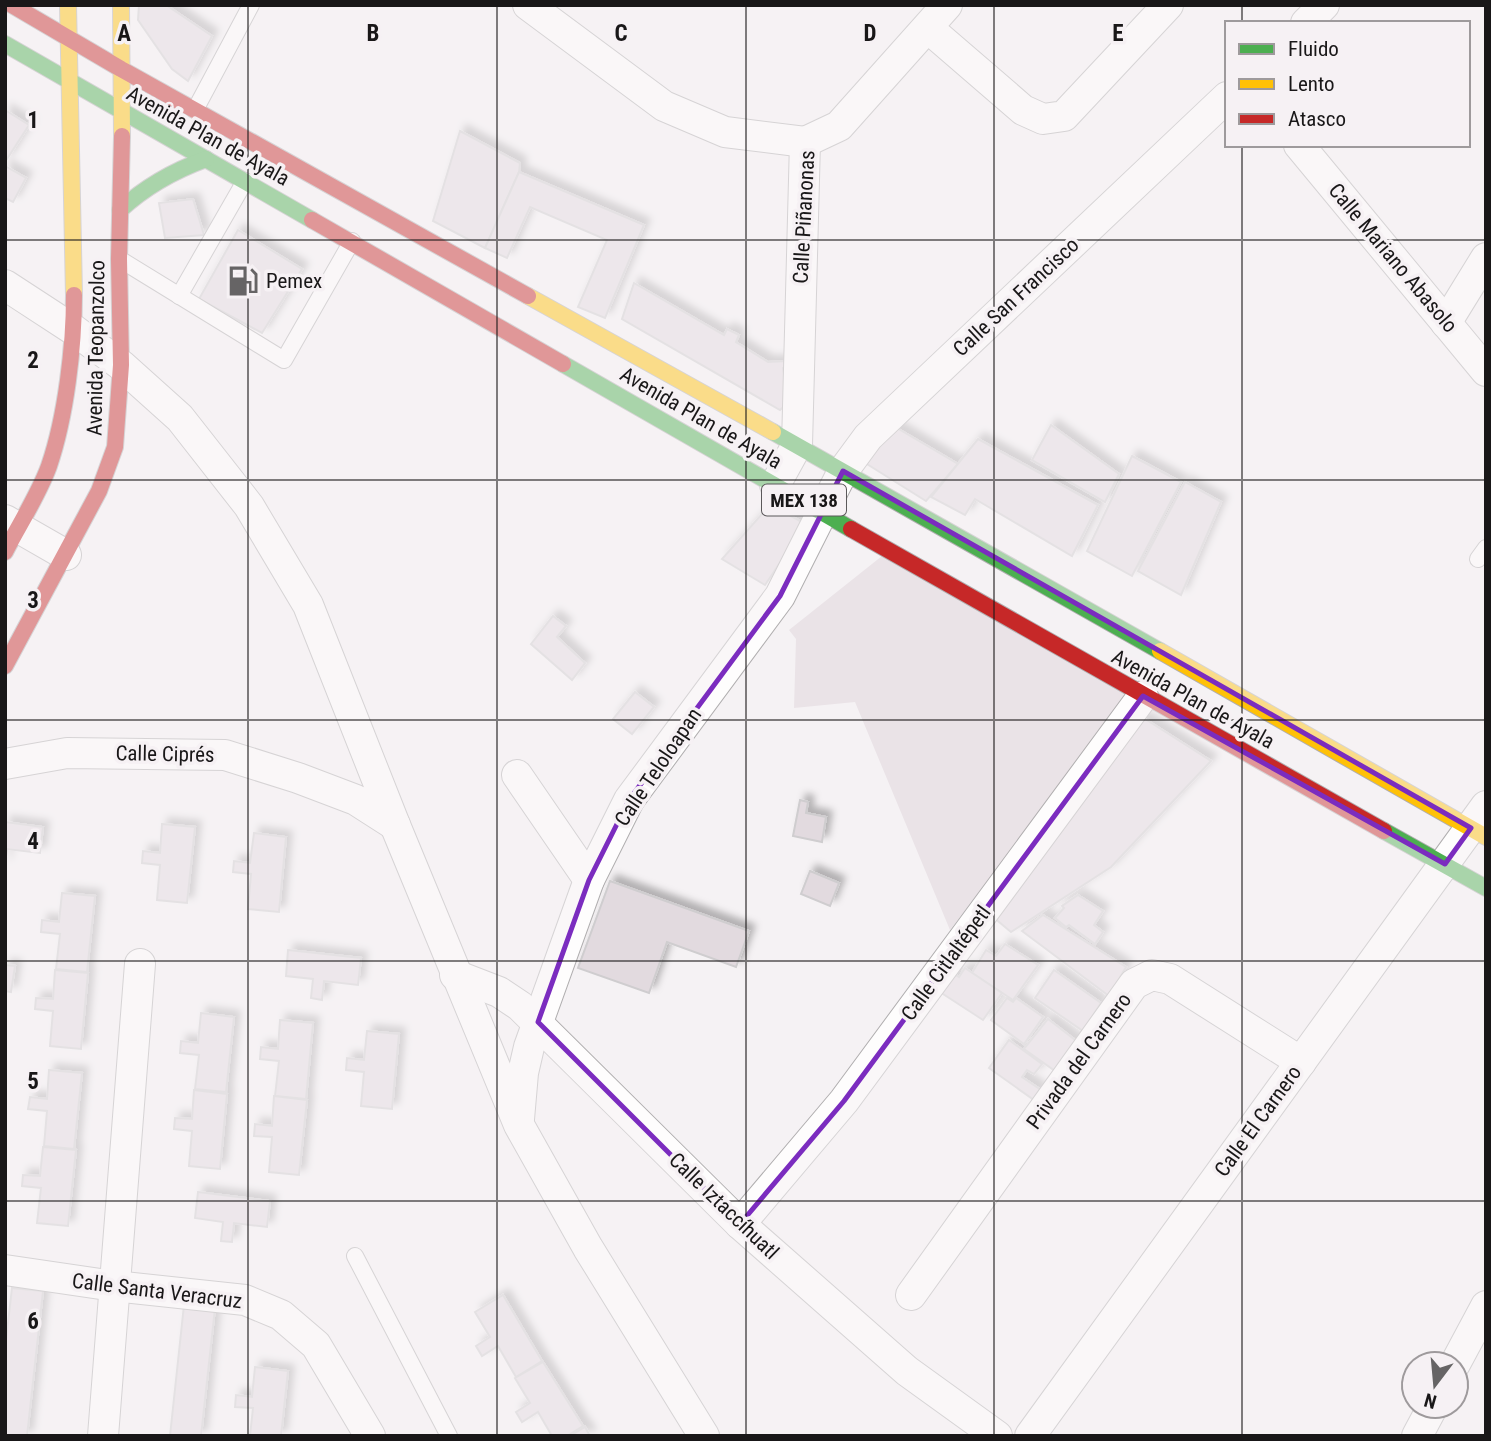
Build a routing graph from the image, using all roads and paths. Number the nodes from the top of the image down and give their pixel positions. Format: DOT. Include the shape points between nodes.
graph roads {
  1 [pos="12,5"];
  2 [pos="68,5"];
  3 [pos="121,5"];
  4 [pos="251,5"];
  5 [pos="528,5"];
  6 [pos="947,5"];
  7 [pos="1168,5"];
  8 [pos="1324,5"];
  9 [pos="1308,21"];
  10 [pos="928,28"];
  11 [pos="68,39"];
  12 [pos="5,44"];
  13 [pos="121,69"];
  14 [pos="71,82"];
  15 [pos="1225,99"];
  16 [pos="195,110"];
  17 [pos="122,112"];
  18 [pos="805,142"];
  19 [pos="1302,147"];
  20 [pos="206,159"];
  21 [pos="245,181"];
  22 [pos="120,210"];
  23 [pos="352,241"];
  24 [pos="1486,258"];
  25 [pos="119,259"];
  26 [pos="5,285"];
  27 [pos="179,296"];
  28 [pos="1446,323"];
  29 [pos="74,330"];
  30 [pos="121,365"];
  31 [pos="1486,371"];
  32 [pos="797,445"];
  33 [pos="844,471"];
  34 [pos="775,485"];
  35 [pos="823,511"];
  36 [pos="10,533"];
  37 [pos="66,555"];
  38 [pos="5,666"];
  39 [pos="1143,696"];
  40 [pos="5,764"];
  41 [pos="517,775"];
  42 [pos="1481,824"];
  43 [pos="395,825"];
  44 [pos="1445,864"];
  45 [pos="589,880"];
  46 [pos="1486,888"];
  47 [pos="139,964"];
  48 [pos="455,975"];
  49 [pos="538,1022"];
  50 [pos="1301,1062"];
  51 [pos="519,1125"];
  52 [pos="740,1224"];
  53 [pos="355,1255"];
  54 [pos="5,1270"];
  55 [pos="114,1286"];
  56 [pos="911,1295"];
  57 [pos="1486,1306"];
  58 [pos="1462,1350"];
  59 [pos="1426,1420"];
  60 [pos="103,1436"];
  61 [pos="370,1436"];
  62 [pos="449,1436"];
  63 [pos="704,1436"];
  64 [pos="997,1436"];
  65 [pos="1030,1436"];
  66 [pos="1417,1436"];
  1 -- 11 [label="main road, Avenida Plan de Ayala / MEX 138"];
  2 -- 11 [label="main road, Avenida Teopanzolco"];
  3 -- 13 [label="main road, Avenida Teopanzolco"];
  4 -- 16 [label="lane"];
  5 -- 18 [label="street" via="664,106 725,132"];
  6 -- 10 [label="street, Calle Piñanonas"];
  7 -- 10 [label="street" via="1063,116 1043,119 1023,110"];
  8 -- 9 [label="street"];
  10 -- 18 [label="street, Calle Piñanonas" via="839,126"];
  11 -- 13 [label="main road, Avenida Plan de Ayala / MEX 138"];
  11 -- 14 [label="main road, Avenida Teopanzolco"];
  12 -- 14 [label="main road, Avenida Plan de Ayala / MEX 138"];
  13 -- 16 [label="main road, Avenida Plan de Ayala / MEX 138"];
  13 -- 17 [label="main road, Avenida Teopanzolco"];
  14 -- 17 [label="main road, Avenida Plan de Ayala / MEX 138"];
  14 -- 29 [label="main road, Avenida Teopanzolco"];
  15 -- 33 [label="street, Calle San Francisco" via="868,437"];
  16 -- 32 [label="main road, Avenida Plan de Ayala / MEX 138"];
  17 -- 20 [label="main road, Avenida Plan de Ayala / MEX 138"];
  17 -- 22 [label="main road, Avenida Teopanzolco"];
  18 -- 32 [label="street, Calle Piñanonas"];
  19 -- 28 [label="street, Calle Mariano Abasolo"];
  20 -- 21 [label="main road, Avenida Plan de Ayala / MEX 138"];
  20 -- 22 [label="main road" via="166,174"];
  21 -- 23 [label="main road, Avenida Plan de Ayala / MEX 138"];
  21 -- 27 [label="lane"];
  22 -- 25 [label="main road, Avenida Teopanzolco"];
  23 -- 27 [label="lane" via="284,360"];
  23 -- 34 [label="main road, Avenida Plan de Ayala / MEX 138"];
  24 -- 28 [label="street"];
  25 -- 27 [label="lane"];
  25 -- 30 [label="main road, Avenida Teopanzolco"];
  26 -- 29 [label="street"];
  28 -- 31 [label="street, Calle Mariano Abasolo"];
  29 -- 30 [label="street"];
  29 -- 36 [label="main road, Avenida Teopanzolco" via="49,467"];
  30 -- 37 [label="main road, Avenida Teopanzolco" via="114,447 99,491"];
  30 -- 43 [label="street" via="180,418 249,506 308,605"];
  32 -- 33 [label="main road, Avenida Plan de Ayala / MEX 138"];
  32 -- 34 [label="street, Calle Piñanonas"];
  33 -- 35 [label="street, Calle San Francisco"];
  33 -- 42 [label="main road, Avenida Plan de Ayala / MEX 138"];
  34 -- 35 [label="main road, Avenida Plan de Ayala / MEX 138"];
  35 -- 39 [label="main road, Avenida Plan de Ayala / MEX 138"];
  35 -- 45 [label="street, Calle Teloloapan" via="780,596 629,800"];
  36 -- 37 [label="street"];
  37 -- 38 [label="main road, Avenida Teopanzolco"];
  39 -- 44 [label="main road, Avenida Plan de Ayala / MEX 138"];
  39 -- 52 [label="street, Calle Citlaltépetl" via="844,1101"];
  40 -- 43 [label="street, Calle Ciprés" via="67,753 225,755 356,800"];
  41 -- 45 [label="street"];
  42 -- 44 [label="street, Calle El Carnero"];
  43 -- 48 [label="street"];
  44 -- 46 [label="main road, Avenida Plan de Ayala / MEX 138"];
  44 -- 50 [label="street, Calle El Carnero"];
  45 -- 49 [label="street, Calle Teloloapan"];
  47 -- 55 [label="street"];
  48 -- 49 [label="street, Calle Iztaccíhuatl" via="499,992"];
  48 -- 51 [label="street"];
  49 -- 51 [label="street, Calle Teloloapan" via="523,1073"];
  49 -- 52 [label="street, Calle Iztaccíhuatl"];
  50 -- 56 [label="street, Privada del Carnero" via="1170,979 1152,975 1134,984"];
  50 -- 65 [label="street, Calle El Carnero"];
  51 -- 63 [label="street"];
  52 -- 64 [label="street, Calle Iztaccíhuatl" via="907,1371"];
  53 -- 62 [label="lane"];
  54 -- 55 [label="street, Calle Santa Veracruz"];
  55 -- 60 [label="street"];
  55 -- 61 [label="street, Calle Santa Veracruz" via="245,1300 281,1315 316,1345"];
  57 -- 58 [label="street"];
  59 -- 66 [label="street"];
}
